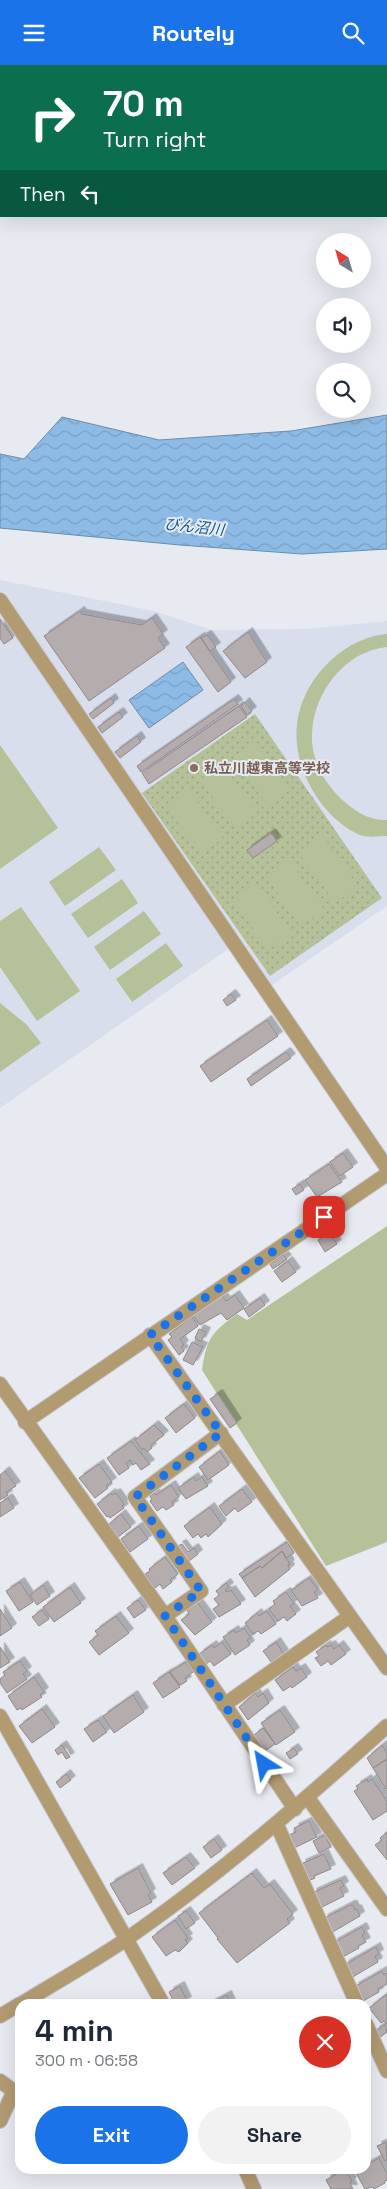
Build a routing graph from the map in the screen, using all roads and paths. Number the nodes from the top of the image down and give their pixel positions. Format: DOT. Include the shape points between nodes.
graph roads {
  1 [pos="0,600"];
  2 [pos="387,1168"];
  3 [pos="387,1174"];
  4 [pos="150,1335"];
  5 [pos="0,1384"];
  6 [pos="25,1422"];
  7 [pos="221,1433"];
  8 [pos="165,1616"];
  9 [pos="350,1616"];
  10 [pos="387,1668"];
  11 [pos="224,1705"];
  12 [pos="0,1716"];
  13 [pos="387,1726"];
  14 [pos="308,1798"];
  15 [pos="295,1809"];
  16 [pos="277,1825"];
  17 [pos="387,1909"];
  18 [pos="126,1939"];
  19 [pos="28,1999"];
  20 [pos="160,1999"];
  21 [pos="355,1999"];
  22 [pos="15,2007"];
  23 [pos="0,2016"];
  24 [pos="371,2035"];
  25 [pos="387,2071"];
  26 [pos="0,2081"];
  27 [pos="0,2121"];
  28 [pos="247,2174"];
  29 [pos="254,2189"];
  1 -- 2 [label="street"];
  3 -- 4 [label="street"];
  4 -- 6 [label="street"];
  4 -- 7 [label="street"];
  5 -- 6 [label="street"];
  6 -- 8 [label="street"];
  7 -- 8 [label="street" via="135,1497 201,1591"];
  7 -- 9 [label="street"];
  8 -- 11 [label="street"];
  9 -- 10 [label="street"];
  9 -- 11 [label="street"];
  11 -- 15 [label="street"];
  12 -- 18 [label="street"];
  13 -- 14 [label="street"];
  14 -- 15 [label="street"];
  14 -- 17 [label="street"];
  15 -- 16 [label="street"];
  16 -- 18 [label="street"];
  16 -- 21 [label="street"];
  18 -- 19 [label="street"];
  18 -- 20 [label="street"];
  22 -- 23 [label="street"];
  24 -- 25 [label="street"];
  26 -- 27 [label="street" via="11,2089 12,2095"];
  28 -- 29 [label="street"];
}
